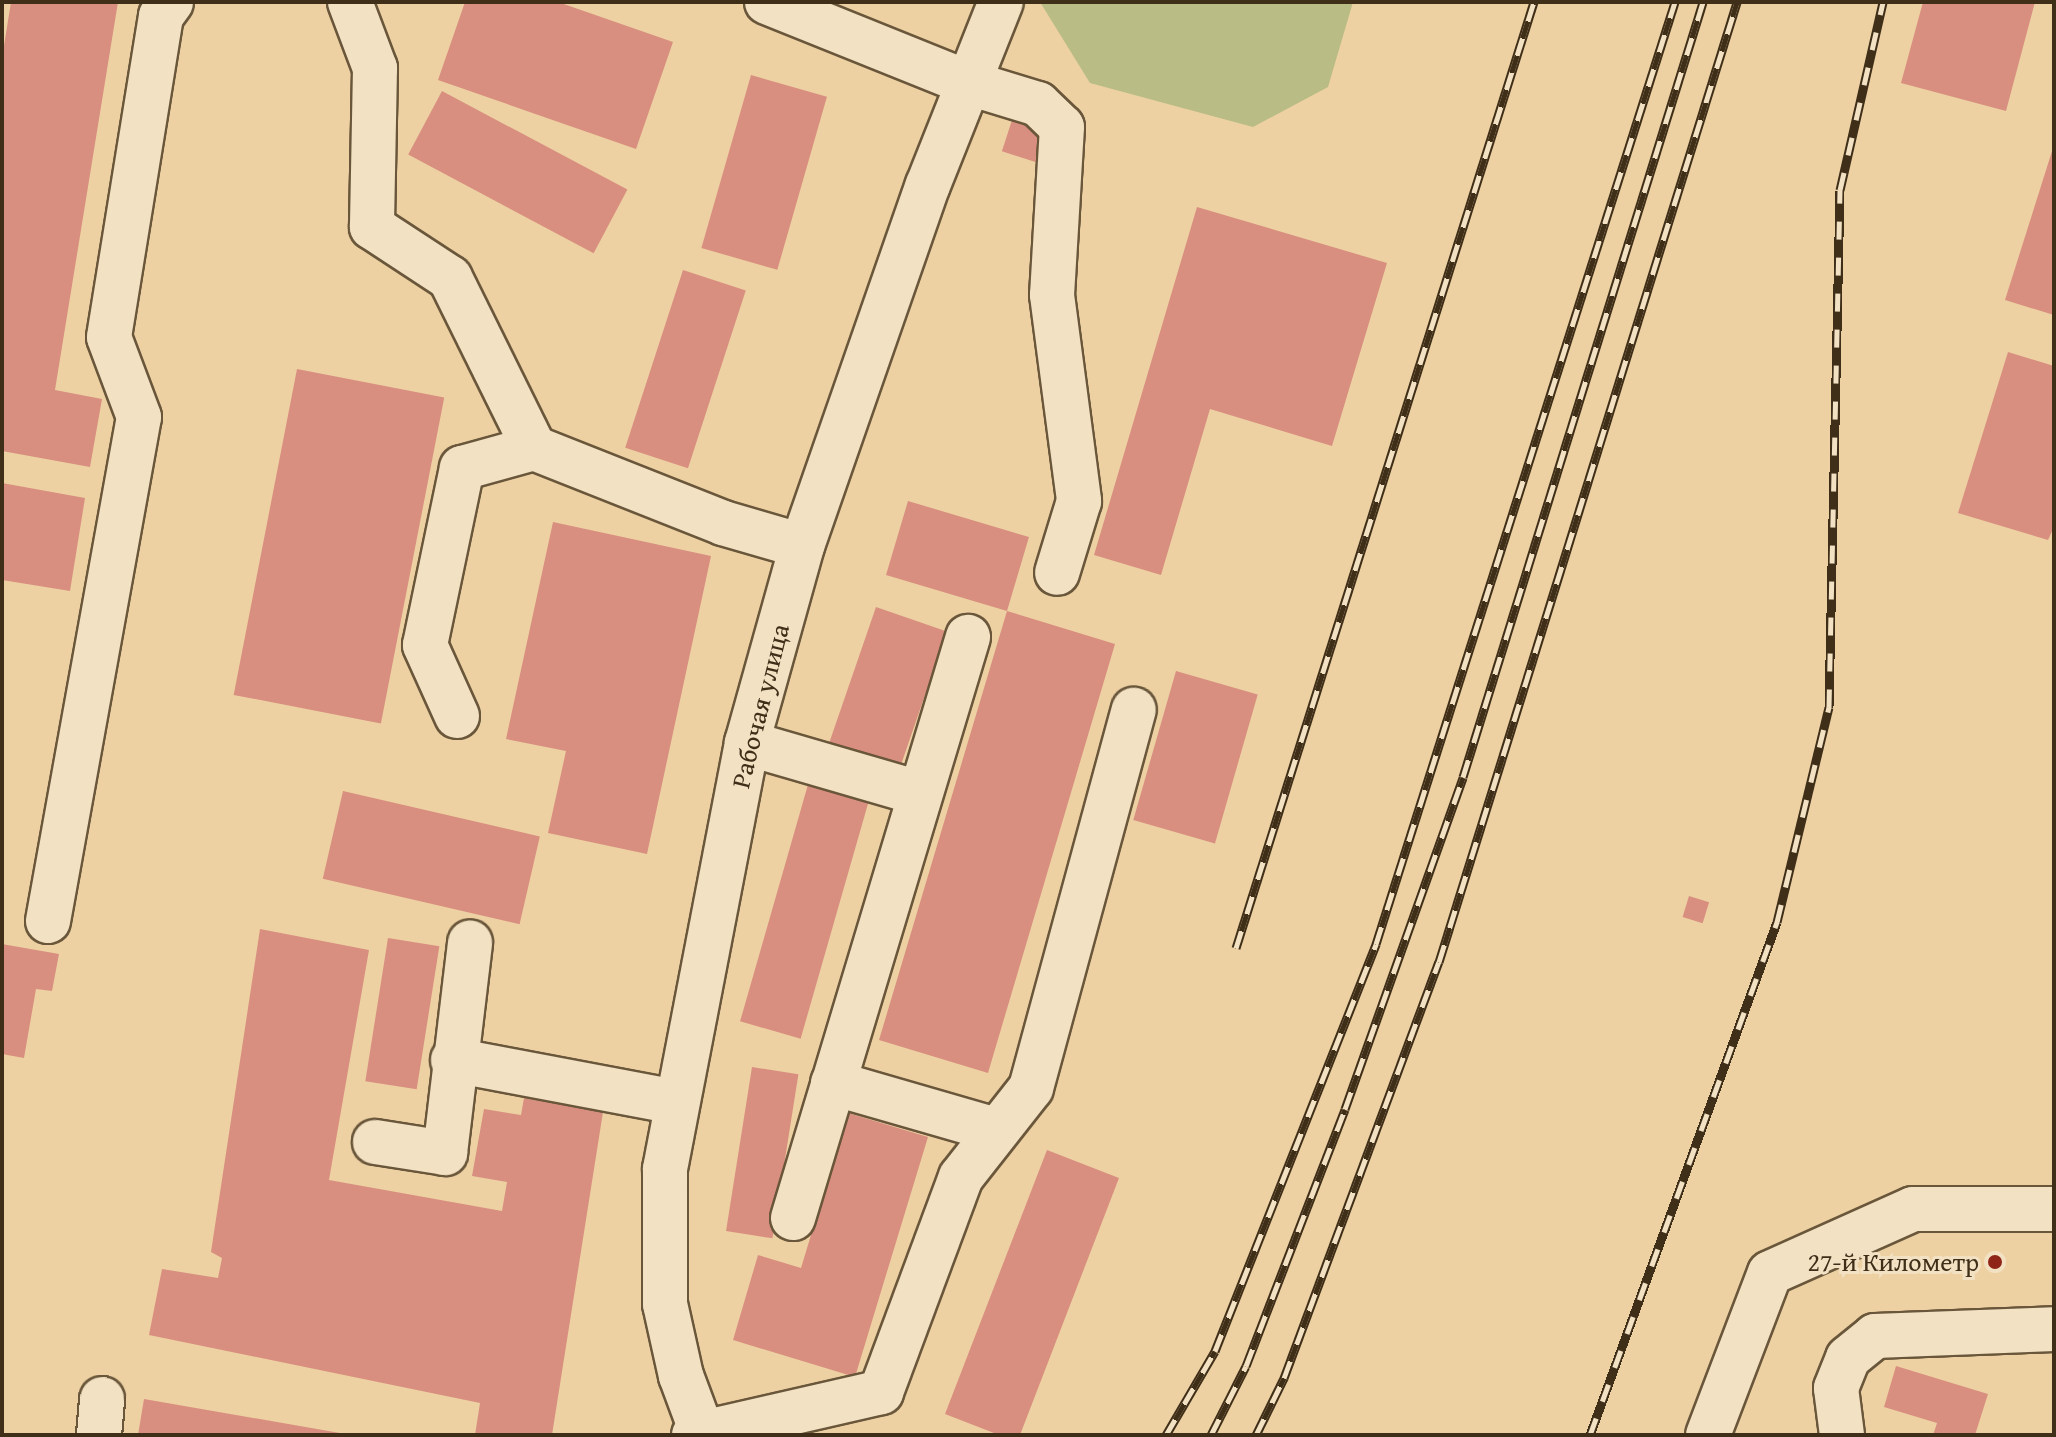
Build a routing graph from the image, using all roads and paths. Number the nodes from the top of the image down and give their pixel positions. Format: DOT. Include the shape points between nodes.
graph roads {
  1 [pos="171,2"];
  2 [pos="350,2"];
  3 [pos="767,2"];
  4 [pos="1001,2"];
  5 [pos="969,83"];
  6 [pos="534,448"];
  7 [pos="802,546"];
  8 [pos="1057,573"];
  9 [pos="968,637"];
  10 [pos="1134,710"];
  11 [pos="457,716"];
  12 [pos="747,743"];
  13 [pos="919,793"];
  14 [pos="48,921"];
  15 [pos="470,942"];
  16 [pos="453,1060"];
  17 [pos="833,1083"];
  18 [pos="676,1102"];
  19 [pos="996,1130"];
  20 [pos="375,1142"];
  21 [pos="2054,1209"];
  22 [pos="793,1218"];
  23 [pos="2054,1329"];
  24 [pos="699,1434"];
  25 [pos="1708,1435"];
  26 [pos="1842,1435"];
  1 -- 14 [label="street" via="161,16 109,337 139,417"];
  2 -- 6 [label="street" via="375,68 372,227 450,278"];
  3 -- 5 [label="street"];
  4 -- 5 [label="street, Рабочая улица"];
  5 -- 7 [label="street, Рабочая улица"];
  5 -- 8 [label="street" via="1038,104 1062,127 1052,295 1079,501"];
  6 -- 7 [label="street" via="723,523"];
  6 -- 11 [label="street" via="462,468 425,645"];
  7 -- 12 [label="street, Рабочая улица"];
  9 -- 13 [label="street"];
  10 -- 19 [label="street" via="1031,1088"];
  12 -- 13 [label="street"];
  12 -- 18 [label="street, Рабочая улица"];
  13 -- 17 [label="street"];
  15 -- 16 [label="street"];
  16 -- 18 [label="street"];
  16 -- 20 [label="street" via="445,1153"];
  17 -- 19 [label="street"];
  17 -- 22 [label="street"];
  18 -- 24 [label="street, Рабочая улица" via="661,1238 665,1304"];
  19 -- 24 [label="street" via="961,1177 881,1392"];
  21 -- 25 [label="street" via="1913,1209 1770,1273"];
  23 -- 26 [label="street" via="1875,1336 1848,1358 1836,1388"];
}
